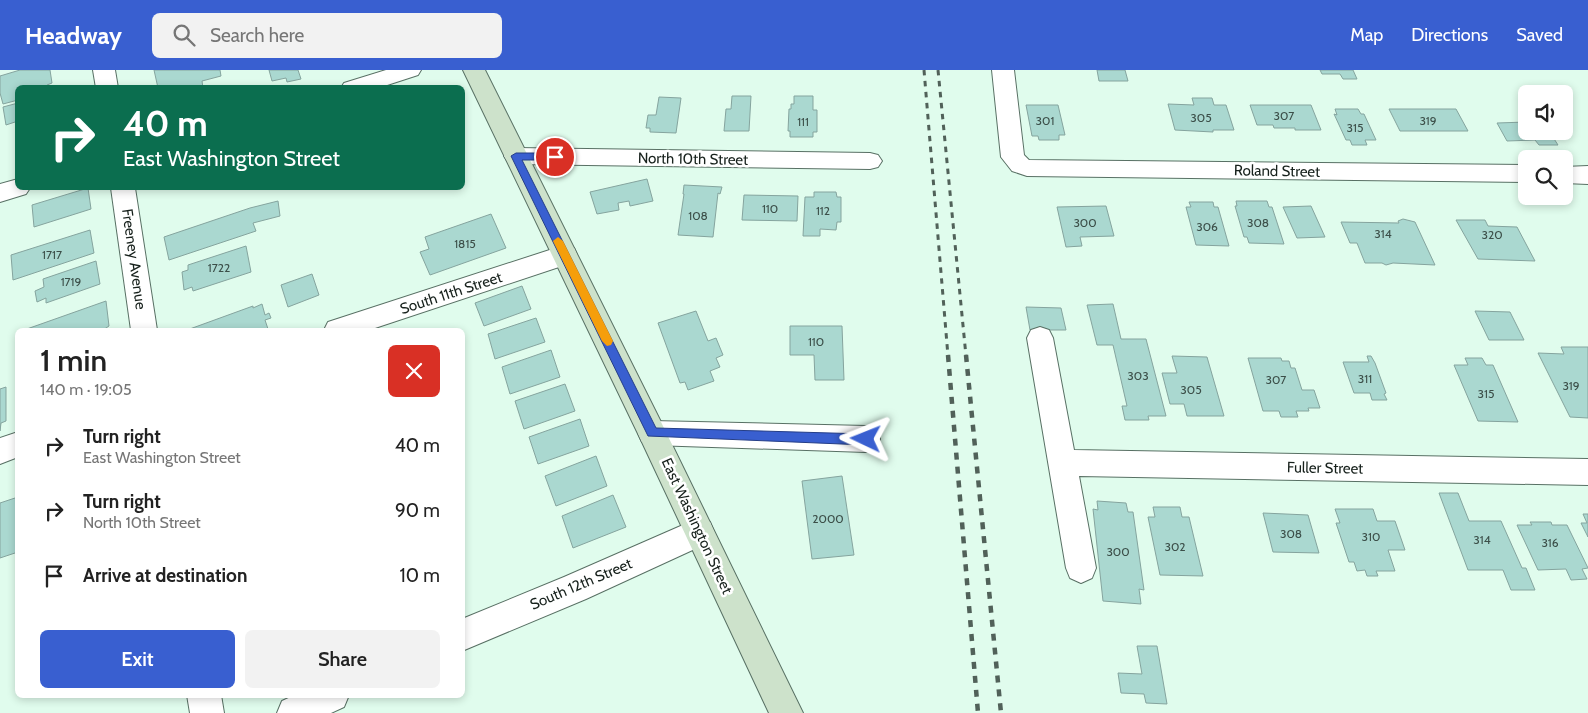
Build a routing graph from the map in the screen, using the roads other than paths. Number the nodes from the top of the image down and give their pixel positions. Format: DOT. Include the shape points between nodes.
graph roads {
  1 [pos="104,70"];
  2 [pos="410,70"];
  3 [pos="474,70"];
  4 [pos="1003,70"];
  5 [pos="106,85"];
  6 [pos="362,85"];
  7 [pos="516,156"];
  8 [pos="870,161"];
  9 [pos="1518,174"];
  10 [pos="1573,175"];
  11 [pos="1588,175"];
  12 [pos="15,189"];
  13 [pos="123,190"];
  14 [pos="0,193"];
  15 [pos="565,255"];
  16 [pos="144,328"];
  17 [pos="343,328"];
  18 [pos="1040,338"];
  19 [pos="652,433"];
  20 [pos="866,439"];
  21 [pos="15,445"];
  22 [pos="0,450"];
  23 [pos="1062,463"];
  24 [pos="1588,472"];
  25 [pos="699,532"];
  26 [pos="1081,568"];
  27 [pos="465,634"];
  28 [pos="204,698"];
  29 [pos="326,698"];
  30 [pos="207,713"];
  31 [pos="294,713"];
  32 [pos="786,713"];
  1 -- 5 [label="street"];
  2 -- 6 [label="street"];
  3 -- 7 [label="main road, East Washington Street"];
  4 -- 9 [label="street, Roland Street" via="1013,157 1027,168"];
  7 -- 8 [label="street, North 10th Street"];
  7 -- 15 [label="main road, East Washington Street"];
  10 -- 11 [label="street"];
  12 -- 14 [label="street"];
  13 -- 16 [label="street, Freeney Avenue"];
  15 -- 17 [label="street, South 11th Street"];
  15 -- 19 [label="main road, East Washington Street"];
  18 -- 23 [label="street"];
  19 -- 20 [label="street"];
  19 -- 25 [label="main road, East Washington Street"];
  21 -- 22 [label="street"];
  23 -- 24 [label="street, Fuller Street"];
  23 -- 26 [label="street"];
  25 -- 27 [label="street, South 12th Street"];
  25 -- 32 [label="main road, East Washington Street"];
  28 -- 30 [label="street"];
  29 -- 31 [label="street"];
}
